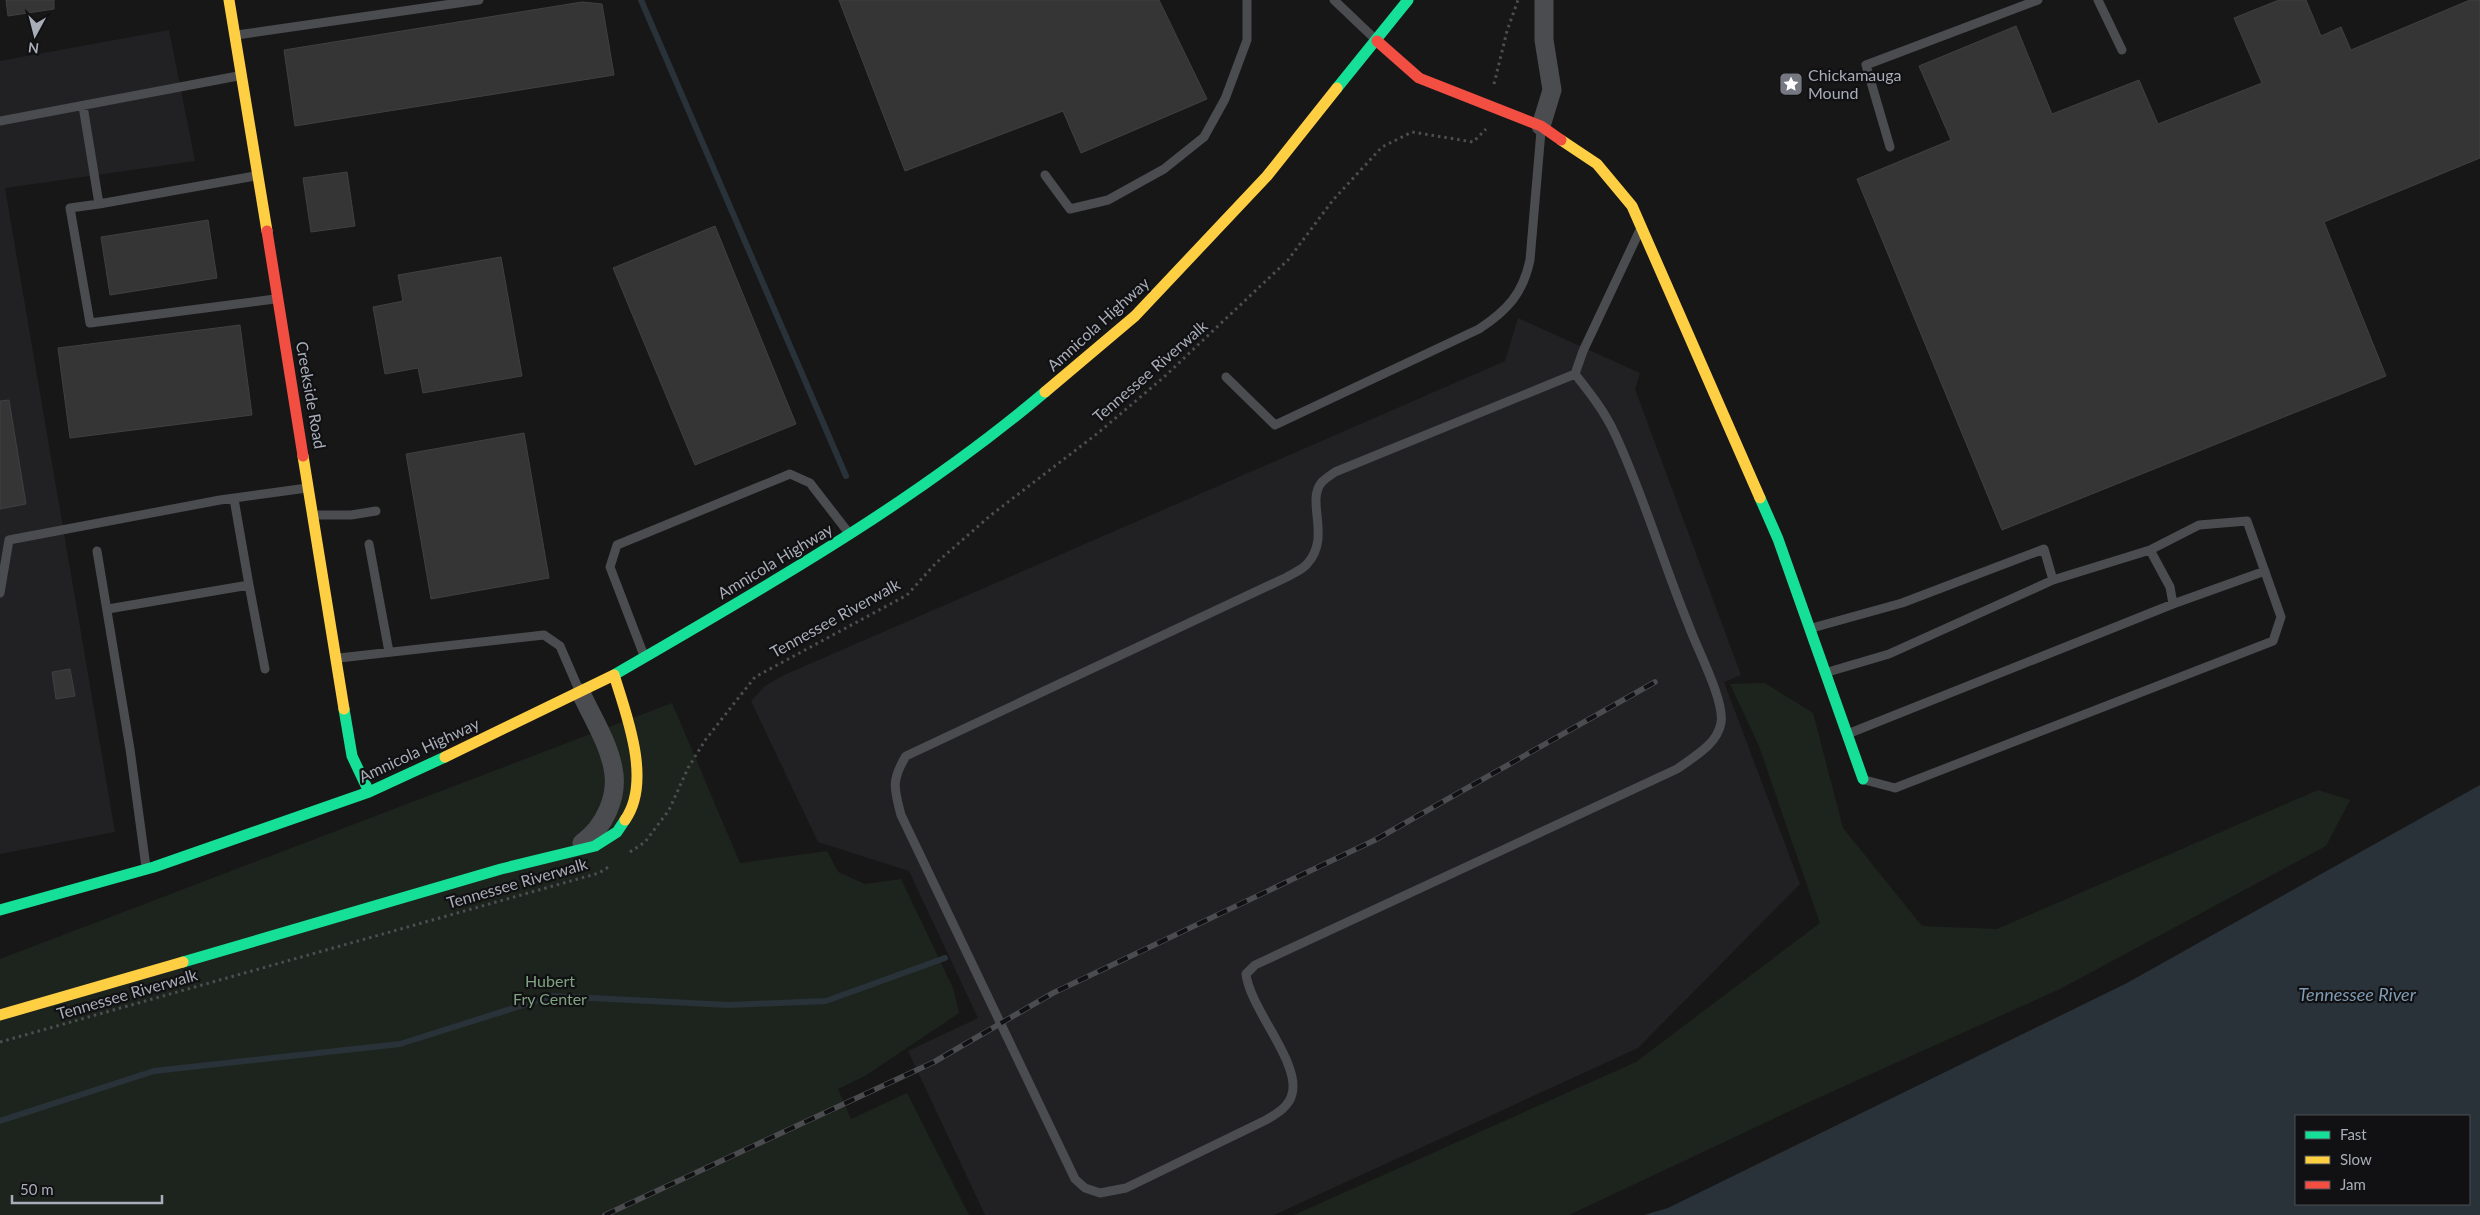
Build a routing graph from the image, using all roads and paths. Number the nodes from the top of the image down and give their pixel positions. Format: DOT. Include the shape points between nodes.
graph roads {
  1 [pos="229,0"];
  2 [pos="479,0"];
  3 [pos="1248,0"];
  4 [pos="1334,0"];
  5 [pos="1408,0"];
  6 [pos="1518,0"];
  7 [pos="1544,0"];
  8 [pos="2038,0"];
  9 [pos="2098,0"];
  10 [pos="2016,4"];
  11 [pos="235,36"];
  12 [pos="1377,41"];
  13 [pos="2122,50"];
  14 [pos="241,75"];
  15 [pos="83,106"];
  16 [pos="1490,106"];
  17 [pos="0,121"];
  18 [pos="1541,126"];
  19 [pos="1890,147"];
  20 [pos="1045,175"];
  21 [pos="257,176"];
  22 [pos="99,204"];
  23 [pos="1641,228"];
  24 [pos="278,299"];
  25 [pos="1575,374"];
  26 [pos="1226,377"];
  27 [pos="310,487"];
  28 [pos="234,498"];
  29 [pos="376,510"];
  30 [pos="313,515"];
  31 [pos="850,535"];
  32 [pos="369,544"];
  33 [pos="2150,550"];
  34 [pos="97,551"];
  35 [pos="2265,571"];
  36 [pos="2054,580"];
  37 [pos="249,584"];
  38 [pos="0,593"];
  39 [pos="2173,604"];
  40 [pos="108,609"];
  41 [pos="1810,629"];
  42 [pos="389,652"];
  43 [pos="645,657"];
  44 [pos="336,658"];
  45 [pos="265,669"];
  46 [pos="1825,672"];
  47 [pos="614,675"];
  48 [pos="581,693"];
  49 [pos="1847,734"];
  50 [pos="1863,779"];
  51 [pos="369,792"];
  52 [pos="571,850"];
  53 [pos="622,858"];
  54 [pos="614,863"];
  55 [pos="146,870"];
  56 [pos="0,910"];
  57 [pos="0,1016"];
  58 [pos="0,1042"];
  1 -- 11 [label="street, Creekside Road"];
  2 -- 11 [label="lane"];
  3 -- 20 [label="lane" via="1247,40 1224,99 1204,137 1164,169 1108,200 1070,209"];
  4 -- 12 [label="lane"];
  5 -- 12 [label="street, Amnicola Highway"];
  6 -- 16 [label="path, Tennessee Riverwalk" via="1507,31"];
  7 -- 18 [label="street" via="1544,40 1552,90"];
  8 -- 10 [label="lane"];
  9 -- 13 [label="lane"];
  10 -- 19 [label="lane" via="1866,65"];
  11 -- 14 [label="street, Creekside Road"];
  12 -- 16 [label="street" via="1420,78"];
  12 -- 31 [label="street, Amnicola Highway" via="1267,176 1135,316 1038,399"];
  14 -- 15 [label="lane"];
  14 -- 21 [label="street, Creekside Road"];
  15 -- 17 [label="lane"];
  15 -- 22 [label="lane"];
  16 -- 18 [label="street"];
  16 -- 53 [label="path, Tennessee Riverwalk" via="1486,130 1472,142 1412,132 1382,146 1333,200 1288,260 1164,377 1098,433 991,515 936,563 907,595 755,678 706,739 688,768 669,810 645,842"];
  18 -- 23 [label="street" via="1597,164 1632,206"];
  18 -- 26 [label="lane" via="1526,277 1521,290 1492,320 1275,425"];
  21 -- 22 [label="lane"];
  21 -- 24 [label="street, Creekside Road"];
  22 -- 24 [label="lane" via="70,208 90,323"];
  23 -- 25 [label="lane"];
  23 -- 41 [label="street" via="1778,539"];
  24 -- 27 [label="street, Creekside Road"];
  25 -- 25 [label="lane" via="1335,472 1321,483 1316,504 1320,530 1318,548 1306,566 906,756 897,771 894,789 901,815 1075,1179 1085,1188 1100,1193 1126,1188 1266,1120 1287,1105 1293,1094 1292,1078 1286,1060 1248,988 1246,974 1255,965 1677,769 1717,736 1721,722 1713,686 1643,502 1614,433 1595,399"];
  27 -- 28 [label="lane"];
  27 -- 30 [label="street, Creekside Road"];
  28 -- 37 [label="lane"];
  28 -- 38 [label="lane" via="9,540"];
  29 -- 30 [label="lane" via="351,515"];
  30 -- 44 [label="street, Creekside Road"];
  31 -- 43 [label="street, Amnicola Highway"];
  31 -- 43 [label="lane" via="810,484 790,474 617,544 610,568"];
  32 -- 42 [label="lane"];
  33 -- 35 [label="lane" via="2198,525 2247,521"];
  33 -- 36 [label="lane"];
  33 -- 39 [label="lane" via="2170,587"];
  34 -- 40 [label="lane"];
  35 -- 39 [label="lane"];
  35 -- 50 [label="lane" via="2281,617 2273,641 1895,788"];
  36 -- 41 [label="lane" via="2044,549 1902,603"];
  36 -- 46 [label="lane" via="1889,654"];
  37 -- 40 [label="lane"];
  37 -- 45 [label="lane"];
  39 -- 49 [label="lane"];
  40 -- 55 [label="lane"];
  41 -- 46 [label="street"];
  42 -- 44 [label="lane"];
  42 -- 48 [label="lane" via="544,634 560,646"];
  43 -- 47 [label="street, Amnicola Highway"];
  44 -- 51 [label="street, Creekside Road" via="352,756"];
  46 -- 49 [label="street"];
  47 -- 48 [label="street, Amnicola Highway"];
  47 -- 52 [label="street" via="637,761 635,796 624,825 609,840"];
  48 -- 51 [label="street, Amnicola Highway"];
  48 -- 52 [label="street" via="609,753 614,778 606,817 591,837"];
  49 -- 50 [label="street"];
  51 -- 55 [label="street, Amnicola Highway"];
  52 -- 57 [label="street"];
  54 -- 58 [label="path, Tennessee Riverwalk" via="599,873"];
  55 -- 56 [label="street, Amnicola Highway"];
}
